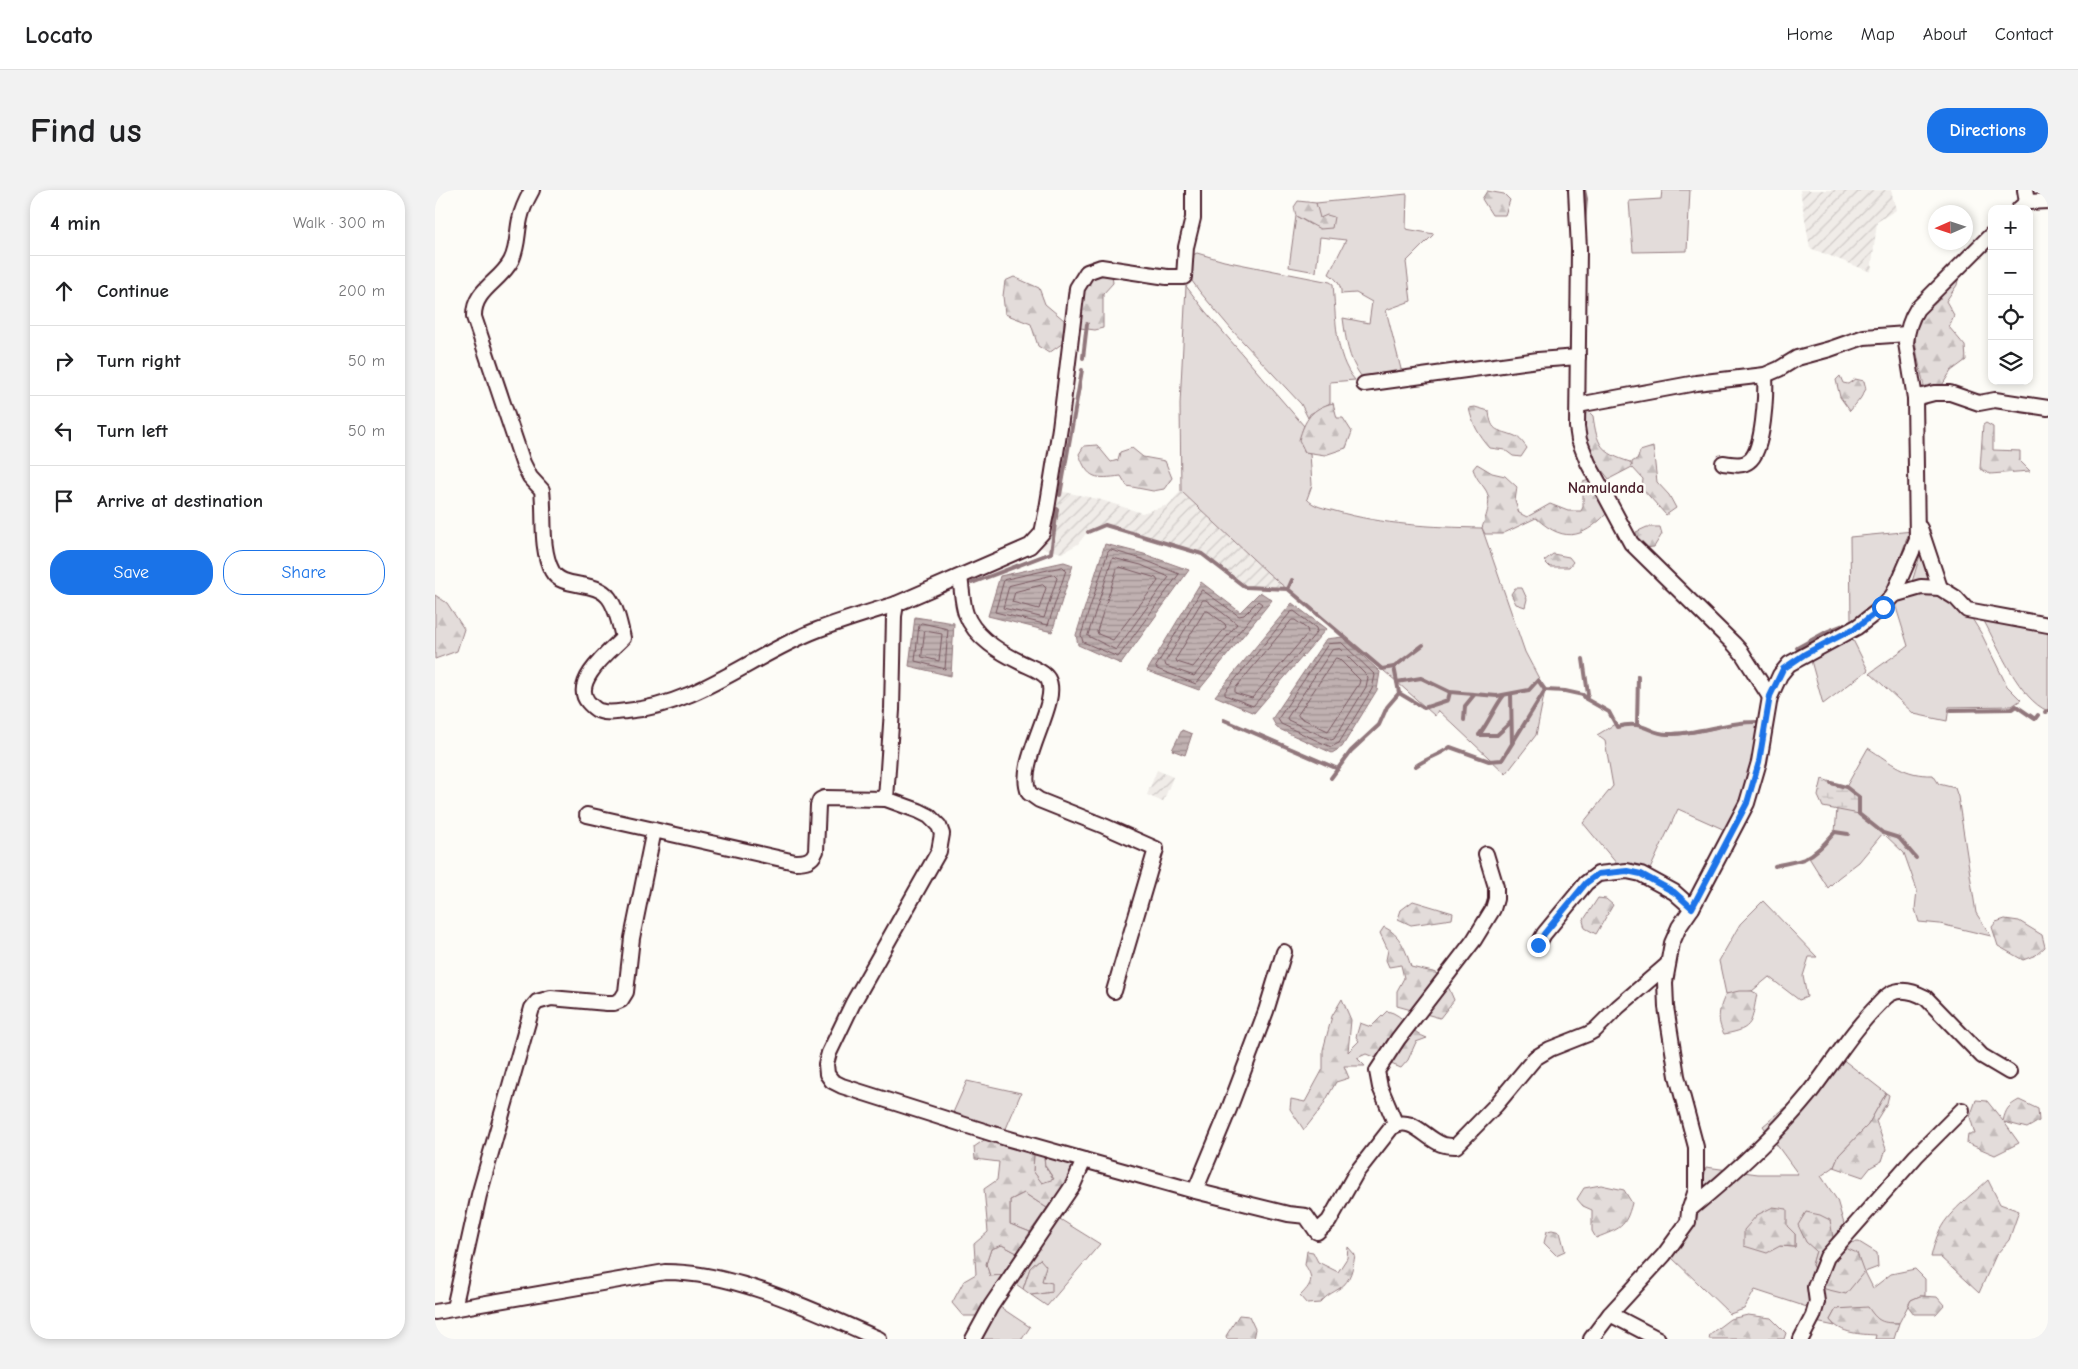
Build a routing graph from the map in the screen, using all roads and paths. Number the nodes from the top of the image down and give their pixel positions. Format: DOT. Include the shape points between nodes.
graph roads {
  1 [pos="532,190"];
  2 [pos="1193,190"];
  3 [pos="1576,190"];
  4 [pos="2024,200"];
  5 [pos="2048,201"];
  6 [pos="1988,238"];
  7 [pos="1907,334"];
  8 [pos="1578,357"];
  9 [pos="1765,375"];
  10 [pos="1364,384"];
  11 [pos="1915,398"];
  12 [pos="1578,405"];
  13 [pos="2048,408"];
  14 [pos="1723,463"];
  15 [pos="1918,522"];
  16 [pos="960,576"];
  17 [pos="1940,588"];
  18 [pos="1893,595"];
  19 [pos="896,604"];
  20 [pos="2048,625"];
  21 [pos="1770,696"];
  22 [pos="886,799"];
  23 [pos="587,815"];
  24 [pos="654,830"];
  25 [pos="1486,854"];
  26 [pos="1692,908"];
  27 [pos="1538,945"];
  28 [pos="1284,952"];
  29 [pos="1668,964"];
  30 [pos="1114,992"];
  31 [pos="2009,1072"];
  32 [pos="1962,1110"];
  33 [pos="1396,1125"];
  34 [pos="1084,1160"];
  35 [pos="1195,1191"];
  36 [pos="1689,1211"];
  37 [pos="454,1308"];
  38 [pos="435,1312"];
  39 [pos="1610,1314"];
  40 [pos="879,1339"];
  41 [pos="973,1339"];
  42 [pos="1591,1339"];
  43 [pos="1658,1339"];
  44 [pos="1801,1339"];
  1 -- 19 [label="street" via="520,217 511,262 478,298 473,308 474,317 523,462 529,477 543,490 544,536 552,572 563,581 604,592 614,607 623,638 587,677 584,696 590,704 598,711 608,713 665,704 719,682 771,651 816,630"];
  2 -- 16 [label="street" via="1193,218 1186,247 1185,277 1101,267 1087,272 1077,288 1060,428 1042,534 1031,546"];
  3 -- 8 [label="street"];
  4 -- 5 [label="street"];
  6 -- 7 [label="street" via="1917,310"];
  7 -- 9 [label="street" via="1864,337 1797,358"];
  7 -- 11 [label="street"];
  8 -- 10 [label="street"];
  8 -- 12 [label="street"];
  9 -- 12 [label="street" via="1696,383"];
  9 -- 14 [label="street" via="1765,410 1756,453 1751,461 1743,464"];
  11 -- 13 [label="street" via="1950,393 1979,403 1995,400"];
  11 -- 18 [label="street" via="1917,540"];
  12 -- 21 [label="street" via="1577,434 1587,463 1631,543 1734,644"];
  15 -- 17 [label="street"];
  16 -- 19 [label="street"];
  16 -- 30 [label="street" via="966,613 976,628 1000,652 1048,679 1050,699 1032,752 1026,780 1029,793 1156,849"];
  17 -- 18 [label="street" via="1921,587"];
  17 -- 20 [label="street" via="1967,610"];
  18 -- 21 [label="street" via="1857,627 1789,664"];
  19 -- 22 [label="street"];
  21 -- 26 [label="street" via="1759,762 1747,803"];
  22 -- 24 [label="street" via="829,796 820,800 816,851 814,857 803,862"];
  22 -- 34 [label="street" via="929,816 939,826 939,851 853,1003 829,1053 827,1074 842,1086"];
  23 -- 24 [label="street"];
  24 -- 37 [label="street" via="632,938 626,992 621,1000 607,1003 551,998 543,999 532,1008 479,1195"];
  25 -- 33 [label="street" via="1496,887 1493,909 1474,940 1377,1071"];
  26 -- 27 [label="street" via="1674,892 1641,874 1627,871 1598,874 1586,883"];
  26 -- 29 [label="street" via="1672,943"];
  28 -- 35 [label="street" via="1266,1011"];
  29 -- 33 [label="street" via="1595,1030 1535,1058 1456,1146 1441,1145 1409,1124"];
  29 -- 36 [label="street" via="1666,1007 1675,1068 1696,1147 1696,1190"];
  31 -- 36 [label="street" via="1982,1056 1926,998 1915,992 1890,994 1869,1014 1779,1128"];
  32 -- 44 [label="street" via="1916,1156 1827,1257 1815,1287 1817,1302 1813,1316"];
  33 -- 35 [label="street" via="1356,1173 1329,1221 1317,1232 1306,1216"];
  34 -- 35 [label="street"];
  34 -- 41 [label="street" via="1073,1185 991,1306"];
  36 -- 39 [label="street" via="1688,1222 1677,1239"];
  37 -- 38 [label="street"];
  37 -- 40 [label="street" via="665,1272 684,1272 787,1300"];
  39 -- 42 [label="street"];
  39 -- 43 [label="street"];
}
